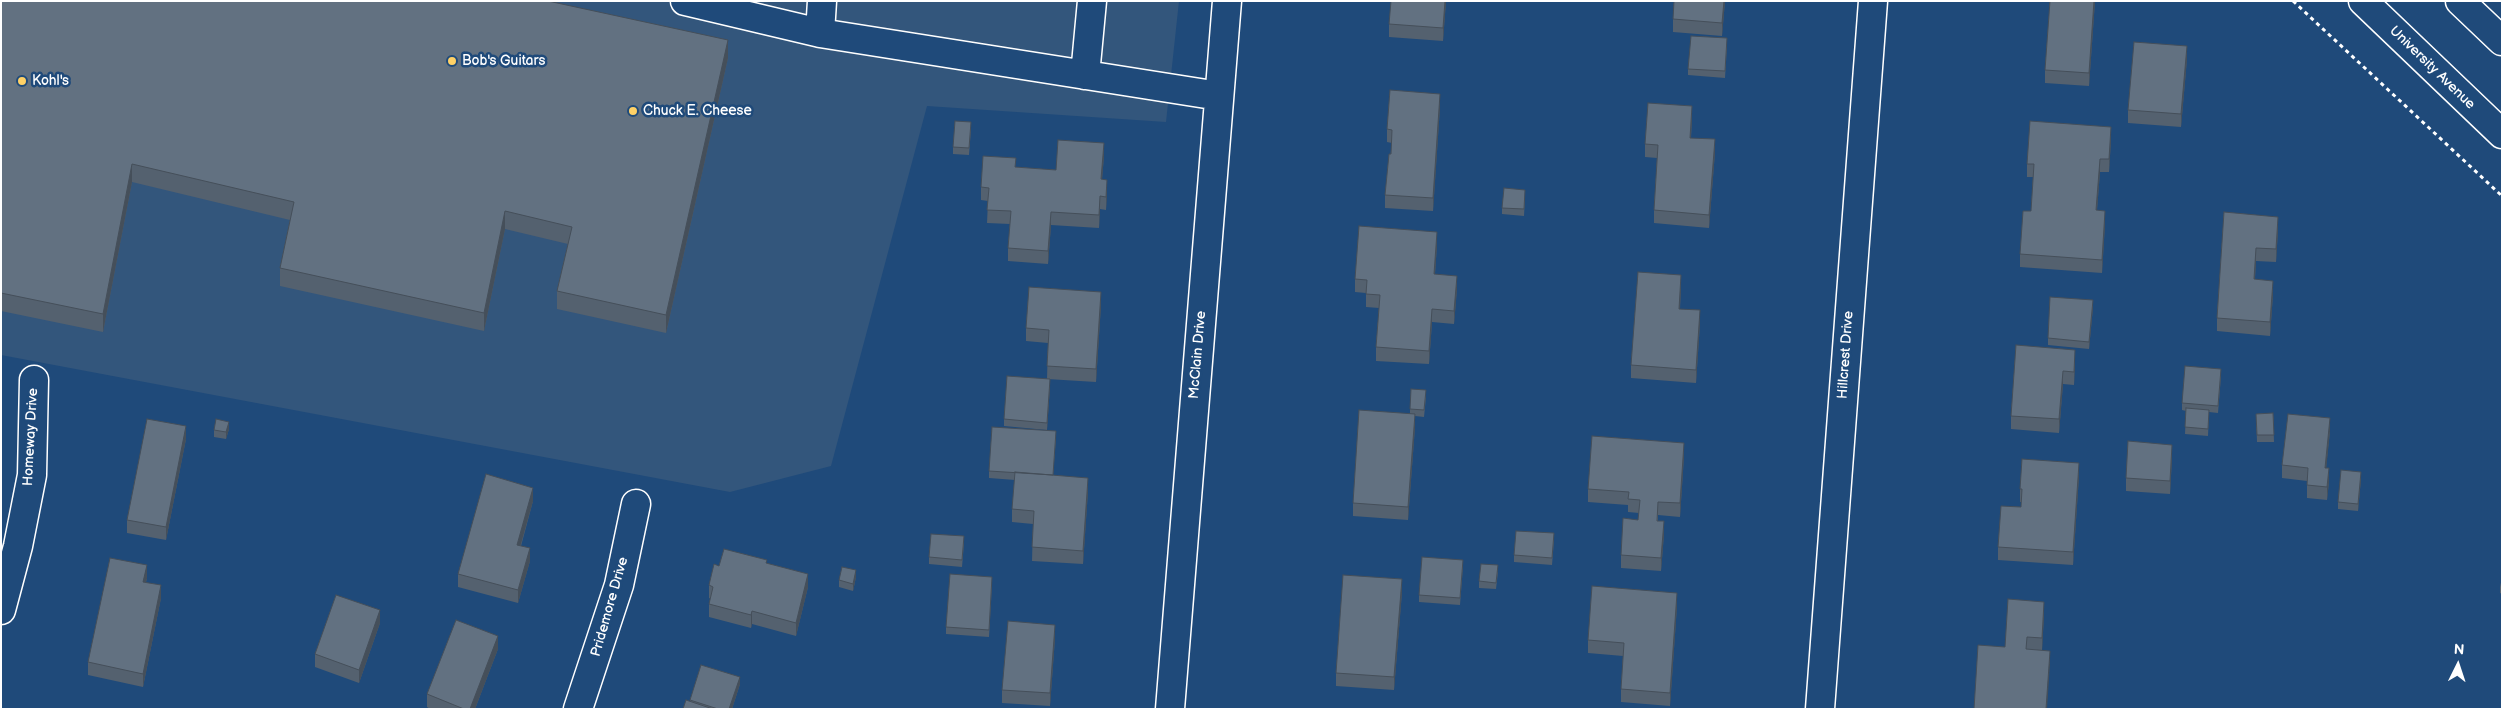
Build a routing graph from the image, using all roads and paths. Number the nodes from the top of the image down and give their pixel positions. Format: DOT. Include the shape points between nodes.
graph roads {
  1 [pos="685,1"];
  2 [pos="822,1"];
  3 [pos="1092,1"];
  4 [pos="1226,1"];
  5 [pos="1873,1"];
  6 [pos="2293,1"];
  7 [pos="2363,1"];
  8 [pos="2460,1"];
  9 [pos="820,33"];
  10 [pos="2502,41"];
  11 [pos="1085,75"];
  12 [pos="1219,96"];
  13 [pos="2502,134"];
  14 [pos="2502,196"];
  15 [pos="34,380"];
  16 [pos="636,504"];
  17 [pos="1,610"];
  18 [pos="578,709"];
  19 [pos="1170,709"];
  20 [pos="1820,709"];
  1 -- 9 [label="street"];
  2 -- 9 [label="street"];
  3 -- 11 [label="street"];
  4 -- 12 [label="street, McClain Drive"];
  5 -- 20 [label="street, Hillcrest Drive"];
  6 -- 14 [label="path"];
  7 -- 13 [label="street, University Avenue"];
  8 -- 10 [label="street"];
  9 -- 11 [label="street"];
  11 -- 12 [label="street"];
  12 -- 19 [label="street, McClain Drive"];
  15 -- 17 [label="street, Homeway Drive" via="32,475"];
  16 -- 18 [label="street, Pridemore Drive" via="619,586"];
}
